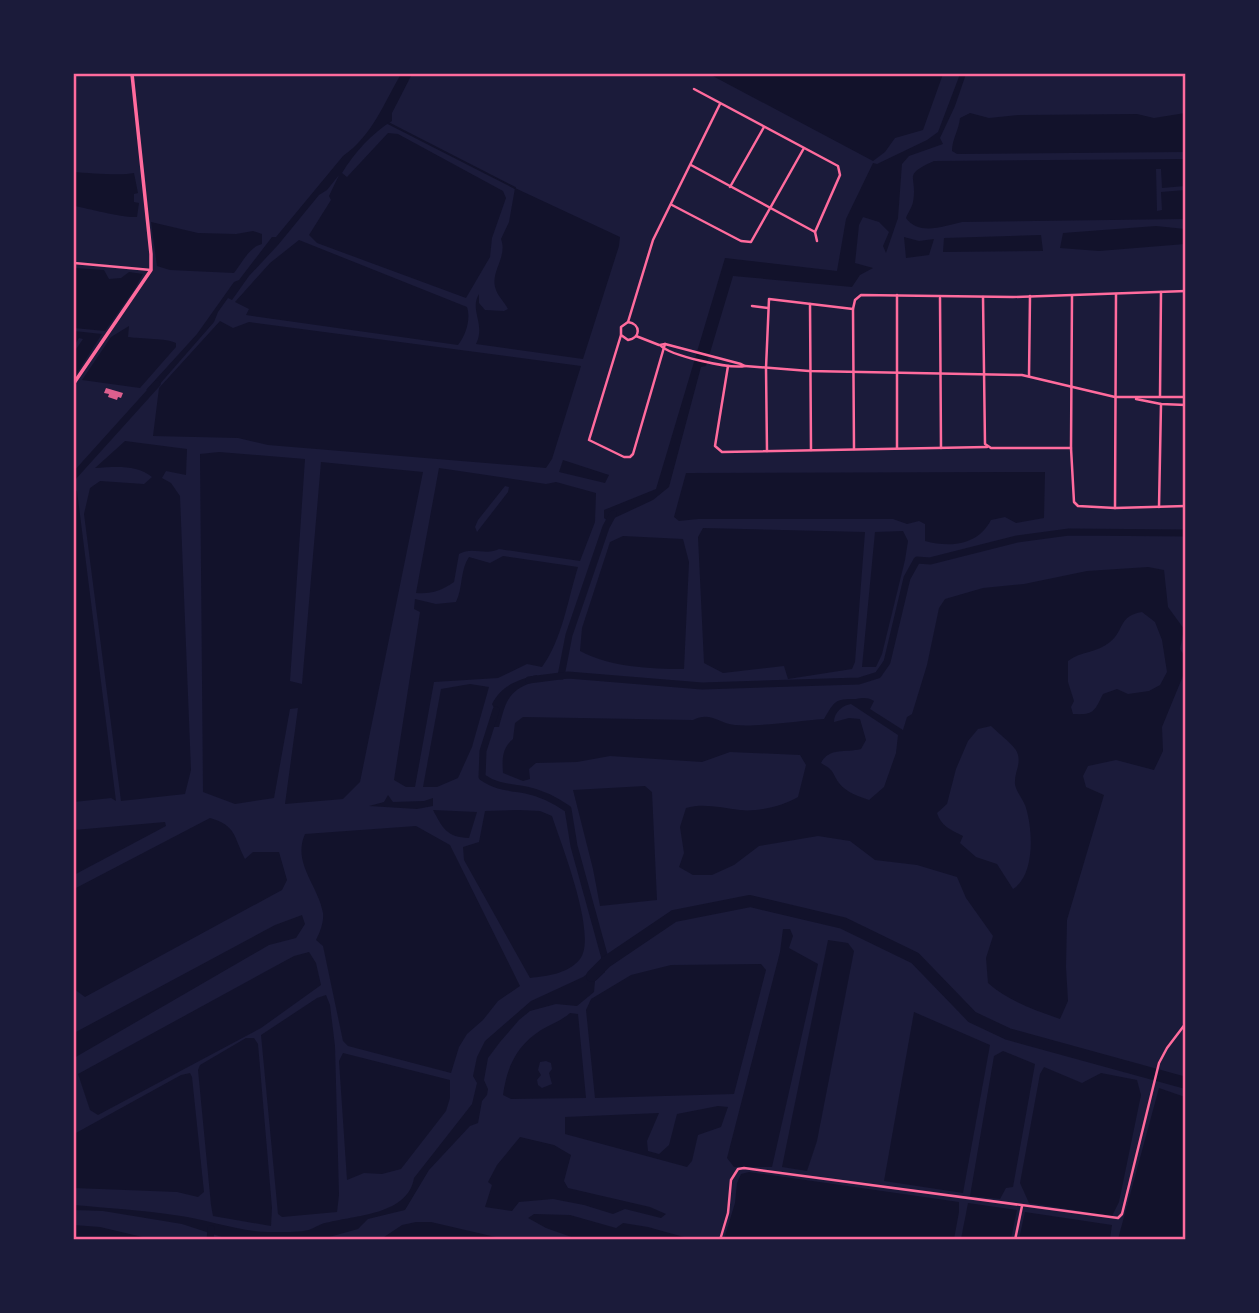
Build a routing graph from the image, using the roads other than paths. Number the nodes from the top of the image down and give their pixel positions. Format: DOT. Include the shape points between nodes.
graph roads {
  1 [pos="132,74"];
  2 [pos="694,89"];
  3 [pos="720,104"];
  4 [pos="764,127"];
  5 [pos="804,148"];
  6 [pos="691,165"];
  7 [pos="730,187"];
  8 [pos="672,205"];
  9 [pos="770,209"];
  10 [pos="815,232"];
  11 [pos="817,242"];
  12 [pos="74,263"];
  13 [pos="151,270"];
  14 [pos="1185,291"];
  15 [pos="1161,292"];
  16 [pos="1115,293"];
  17 [pos="897,295"];
  18 [pos="1072,295"];
  19 [pos="1030,296"];
  20 [pos="983,297"];
  21 [pos="940,298"];
  22 [pos="810,304"];
  23 [pos="752,306"];
  24 [pos="768,308"];
  25 [pos="853,309"];
  26 [pos="628,322"];
  27 [pos="621,335"];
  28 [pos="636,336"];
  29 [pos="665,344"];
  30 [pos="660,345"];
  31 [pos="664,350"];
  32 [pos="728,366"];
  33 [pos="745,366"];
  34 [pos="766,368"];
  35 [pos="809,371"];
  36 [pos="853,371"];
  37 [pos="896,372"];
  38 [pos="940,372"];
  39 [pos="984,374"];
  40 [pos="1029,376"];
  41 [pos="74,383"];
  42 [pos="1072,388"];
  43 [pos="1160,396"];
  44 [pos="1115,397"];
  45 [pos="1185,397"];
  46 [pos="1133,398"];
  47 [pos="1161,404"];
  48 [pos="1185,405"];
  49 [pos="987,447"];
  50 [pos="897,448"];
  51 [pos="941,448"];
  52 [pos="1071,448"];
  53 [pos="854,449"];
  54 [pos="811,450"];
  55 [pos="767,451"];
  56 [pos="1185,506"];
  57 [pos="1159,507"];
  58 [pos="1115,508"];
  59 [pos="1185,1023"];
  60 [pos="1022,1206"];
  61 [pos="720,1240"];
  62 [pos="1015,1240"];
  1 -- 13 [label="street"];
  2 -- 3 [label="street"];
  3 -- 4 [label="street"];
  3 -- 6 [label="street"];
  4 -- 5 [label="street"];
  4 -- 7 [label="street"];
  5 -- 9 [label="street"];
  5 -- 10 [label="street" via="840,169"];
  6 -- 7 [label="street"];
  6 -- 8 [label="street"];
  7 -- 9 [label="street"];
  8 -- 9 [label="street" via="747,243 756,237"];
  8 -- 26 [label="street" via="653,240"];
  9 -- 10 [label="street"];
  10 -- 11 [label="street"];
  12 -- 13 [label="street"];
  13 -- 41 [label="street"];
  14 -- 15 [label="street"];
  15 -- 16 [label="street"];
  15 -- 43 [label="street"];
  16 -- 18 [label="street"];
  16 -- 44 [label="street"];
  17 -- 21 [label="street"];
  17 -- 25 [label="street" via="861,295"];
  17 -- 37 [label="street"];
  18 -- 19 [label="street"];
  18 -- 42 [label="street"];
  19 -- 20 [label="street"];
  19 -- 40 [label="street"];
  20 -- 21 [label="street"];
  20 -- 39 [label="street"];
  21 -- 38 [label="street"];
  22 -- 24 [label="street" via="771,298"];
  22 -- 25 [label="street"];
  22 -- 35 [label="street"];
  23 -- 24 [label="street"];
  24 -- 34 [label="street"];
  25 -- 36 [label="street"];
  26 -- 27 [label="street" via="621,327"];
  26 -- 28 [label="street" via="637,328"];
  27 -- 28 [label="street" via="628,340"];
  27 -- 31 [label="street" via="589,440 624,457 633,454"];
  28 -- 30 [label="street"];
  29 -- 30 [label="street"];
  29 -- 31 [label="street"];
  29 -- 33 [label="street"];
  30 -- 31 [label="street"];
  31 -- 32 [label="street"];
  32 -- 33 [label="street"];
  32 -- 55 [label="street" via="715,446 722,452"];
  33 -- 34 [label="street"];
  34 -- 35 [label="street"];
  34 -- 55 [label="street"];
  35 -- 36 [label="street"];
  35 -- 54 [label="street"];
  36 -- 37 [label="street"];
  36 -- 53 [label="street"];
  37 -- 38 [label="street"];
  37 -- 50 [label="street"];
  38 -- 39 [label="street"];
  38 -- 51 [label="street"];
  39 -- 40 [label="street"];
  39 -- 49 [label="street"];
  40 -- 42 [label="street"];
  42 -- 44 [label="street"];
  42 -- 52 [label="street"];
  43 -- 45 [label="street"];
  43 -- 46 [label="street"];
  44 -- 46 [label="street"];
  44 -- 58 [label="street"];
  46 -- 47 [label="street"];
  47 -- 48 [label="street"];
  47 -- 57 [label="street"];
  49 -- 51 [label="street"];
  49 -- 52 [label="street"];
  50 -- 51 [label="street"];
  50 -- 53 [label="street"];
  52 -- 58 [label="street" via="1076,504"];
  53 -- 54 [label="street"];
  54 -- 55 [label="street"];
  56 -- 57 [label="street"];
  57 -- 58 [label="street"];
  59 -- 60 [label="street" via="1159,1063 1121,1216 1112,1219"];
  60 -- 61 [label="street" via="744,1168 738,1169 732,1180"];
  60 -- 62 [label="street"];
}
